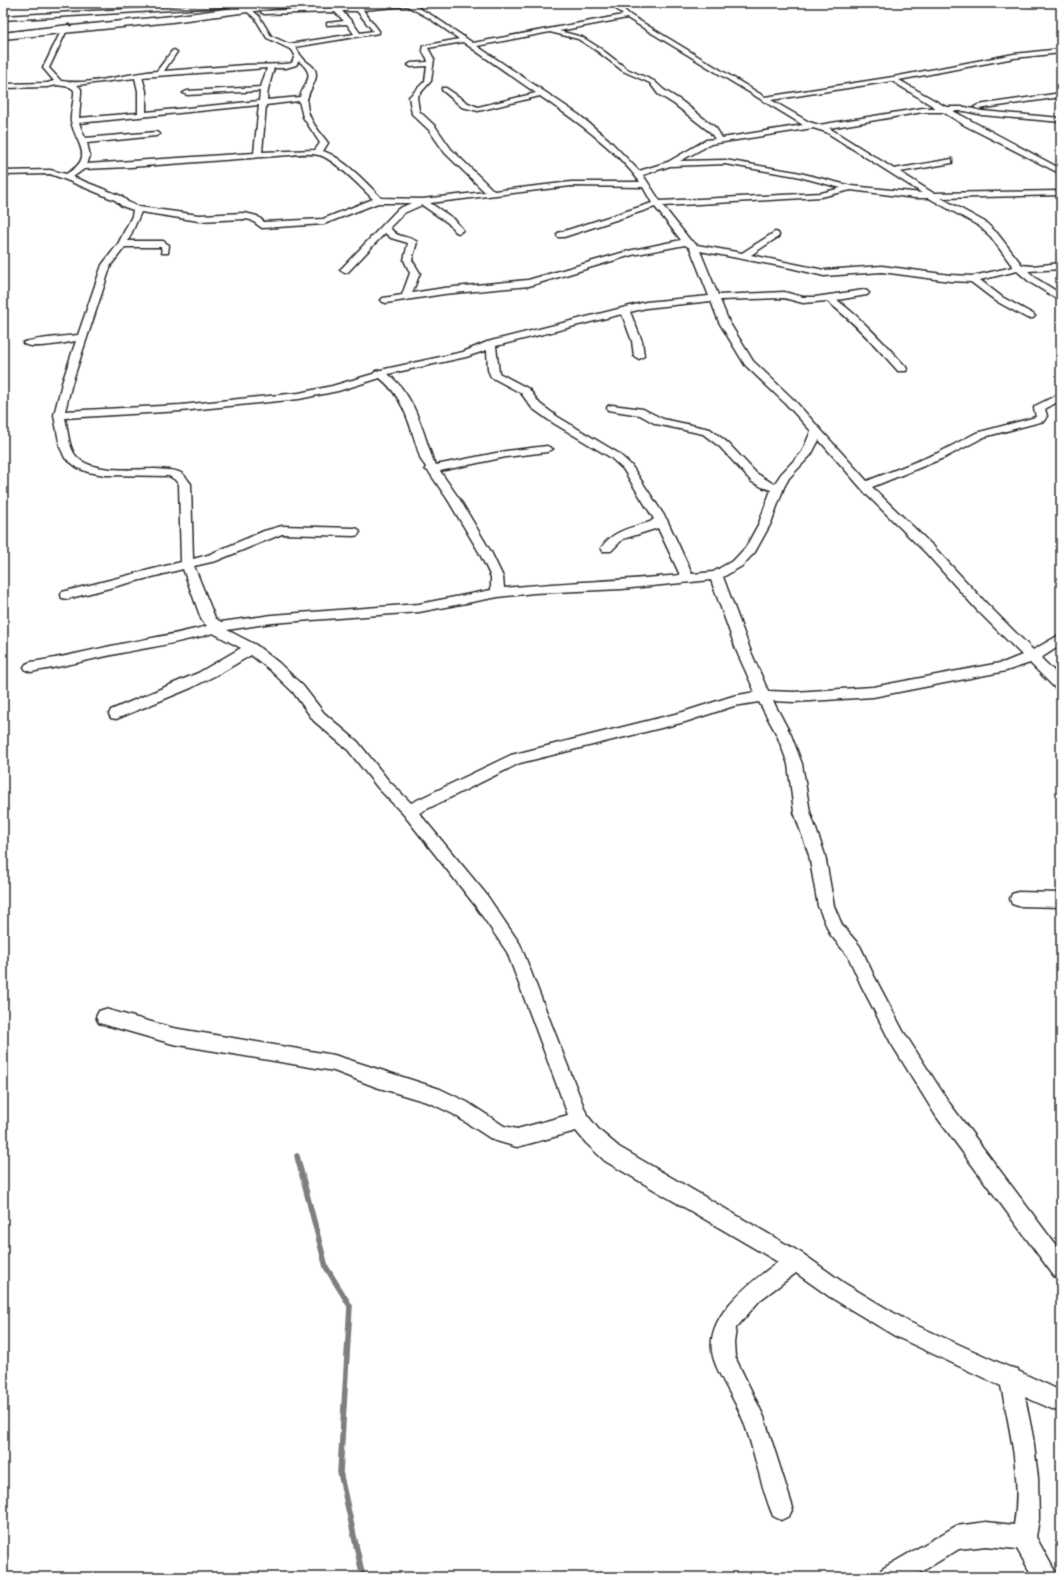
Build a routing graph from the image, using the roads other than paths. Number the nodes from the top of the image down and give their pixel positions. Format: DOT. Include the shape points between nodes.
graph roads {
  1 [pos="143,3"];
  2 [pos="278,3"];
  3 [pos="293,3"];
  4 [pos="613,3"];
  5 [pos="407,4"];
  6 [pos="71,6"];
  7 [pos="246,7"];
  8 [pos="138,9"];
  9 [pos="359,9"];
  10 [pos="337,10"];
  11 [pos="70,14"];
  12 [pos="628,16"];
  13 [pos="3,19"];
  14 [pos="349,22"];
  15 [pos="329,24"];
  16 [pos="66,28"];
  17 [pos="549,30"];
  18 [pos="3,35"];
  19 [pos="358,35"];
  20 [pos="468,42"];
  21 [pos="288,46"];
  22 [pos="1061,51"];
  23 [pos="174,52"];
  24 [pos="298,57"];
  25 [pos="430,64"];
  26 [pos="411,65"];
  27 [pos="271,67"];
  28 [pos="158,74"];
  29 [pos="138,75"];
  30 [pos="893,79"];
  31 [pos="58,82"];
  32 [pos="67,84"];
  33 [pos="3,86"];
  34 [pos="1058,88"];
  35 [pos="264,89"];
  36 [pos="444,89"];
  37 [pos="187,93"];
  38 [pos="543,93"];
  39 [pos="1061,95"];
  40 [pos="302,99"];
  41 [pos="764,99"];
  42 [pos="262,104"];
  43 [pos="943,110"];
  44 [pos="965,110"];
  45 [pos="142,115"];
  46 [pos="1061,120"];
  47 [pos="75,122"];
  48 [pos="815,126"];
  49 [pos="156,134"];
  50 [pos="719,139"];
  51 [pos="83,141"];
  52 [pos="318,152"];
  53 [pos="258,154"];
  54 [pos="949,161"];
  55 [pos="669,164"];
  56 [pos="82,168"];
  57 [pos="894,170"];
  58 [pos="3,172"];
  59 [pos="1061,172"];
  60 [pos="638,174"];
  61 [pos="67,177"];
  62 [pos="646,184"];
  63 [pos="851,188"];
  64 [pos="491,193"];
  65 [pos="1061,194"];
  66 [pos="933,197"];
  67 [pos="379,200"];
  68 [pos="422,201"];
  69 [pos="657,204"];
  70 [pos="137,209"];
  71 [pos="386,227"];
  72 [pos="459,230"];
  73 [pos="775,234"];
  74 [pos="561,235"];
  75 [pos="122,244"];
  76 [pos="691,244"];
  77 [pos="165,251"];
  78 [pos="744,256"];
  79 [pos="1061,266"];
  80 [pos="1019,268"];
  81 [pos="345,270"];
  82 [pos="973,279"];
  83 [pos="864,293"];
  84 [pos="406,297"];
  85 [pos="713,298"];
  86 [pos="1061,298"];
  87 [pos="830,299"];
  88 [pos="386,300"];
  89 [pos="625,310"];
  90 [pos="1030,316"];
  91 [pos="82,338"];
  92 [pos="28,343"];
  93 [pos="491,344"];
  94 [pos="639,356"];
  95 [pos="902,368"];
  96 [pos="380,373"];
  97 [pos="1061,396"];
  98 [pos="612,408"];
  99 [pos="59,415"];
  100 [pos="817,431"];
  101 [pos="547,449"];
  102 [pos="431,469"];
  103 [pos="865,486"];
  104 [pos="778,487"];
  105 [pos="660,520"];
  106 [pos="354,532"];
  107 [pos="607,548"];
  108 [pos="187,564"];
  109 [pos="716,576"];
  110 [pos="687,578"];
  111 [pos="498,593"];
  112 [pos="67,595"];
  113 [pos="219,627"];
  114 [pos="1061,639"];
  115 [pos="251,648"];
  116 [pos="1032,657"];
  117 [pos="30,667"];
  118 [pos="1061,686"];
  119 [pos="763,696"];
  120 [pos="116,714"];
  121 [pos="409,811"];
  122 [pos="1018,899"];
  123 [pos="1061,900"];
  124 [pos="105,1017"];
  125 [pos="580,1121"];
  126 [pos="796,1261"];
  127 [pos="1061,1269"];
  128 [pos="1010,1377"];
  129 [pos="1061,1402"];
  130 [pos="781,1508"];
  131 [pos="1024,1539"];
  132 [pos="890,1577"];
  133 [pos="1046,1577"];
  1 -- 8 [label="street"];
  2 -- 7 [label="street"];
  3 -- 7 [label="highway"];
  4 -- 12 [label="street"];
  5 -- 9 [label="street"];
  5 -- 20 [label="street"];
  6 -- 11 [label="street"];
  7 -- 8 [label="street"];
  7 -- 10 [label="street"];
  7 -- 16 [label="highway"];
  7 -- 21 [label="street" via="258,17 268,37"];
  8 -- 11 [label="street"];
  9 -- 10 [label="street"];
  9 -- 19 [label="street" via="377,32"];
  10 -- 14 [label="street"];
  11 -- 13 [label="street"];
  11 -- 16 [label="street"];
  12 -- 17 [label="street"];
  12 -- 41 [label="street"];
  14 -- 15 [label="street"];
  14 -- 19 [label="street"];
  16 -- 18 [label="highway"];
  16 -- 31 [label="street" via="46,68"];
  17 -- 20 [label="street"];
  17 -- 50 [label="street" via="580,38 625,70 652,82 661,92 714,130"];
  19 -- 21 [label="street"];
  20 -- 25 [label="street" via="425,47 431,59"];
  20 -- 38 [label="street"];
  21 -- 24 [label="street" via="296,51"];
  22 -- 30 [label="street" via="1014,56"];
  23 -- 28 [label="street"];
  24 -- 27 [label="street" via="293,65"];
  24 -- 40 [label="street" via="313,73"];
  25 -- 26 [label="street"];
  25 -- 64 [label="street" via="428,81 413,97 416,114 432,128 448,152"];
  27 -- 28 [label="street"];
  27 -- 35 [label="street"];
  28 -- 29 [label="street"];
  29 -- 32 [label="street"];
  29 -- 45 [label="street" via="142,91"];
  30 -- 41 [label="street"];
  30 -- 43 [label="street"];
  31 -- 32 [label="street"];
  31 -- 33 [label="street" via="47,85"];
  32 -- 47 [label="street" via="75,87 77,91"];
  34 -- 39 [label="street"];
  35 -- 37 [label="street"];
  35 -- 42 [label="street"];
  36 -- 38 [label="street" via="465,105 478,109"];
  38 -- 60 [label="street" via="582,122"];
  39 -- 44 [label="street"];
  40 -- 42 [label="street"];
  40 -- 52 [label="street" via="305,115 324,143"];
  41 -- 48 [label="street"];
  42 -- 45 [label="street"];
  42 -- 53 [label="street"];
  43 -- 44 [label="street"];
  43 -- 48 [label="street" via="903,112 861,121"];
  43 -- 59 [label="street"];
  44 -- 46 [label="street"];
  45 -- 47 [label="street"];
  47 -- 51 [label="street"];
  48 -- 50 [label="street"];
  48 -- 57 [label="street" via="829,130"];
  49 -- 51 [label="street"];
  50 -- 55 [label="street" via="699,146"];
  51 -- 56 [label="street" via="85,157"];
  52 -- 53 [label="street"];
  52 -- 67 [label="street" via="327,155"];
  53 -- 56 [label="street"];
  54 -- 57 [label="street"];
  55 -- 60 [label="street"];
  55 -- 63 [label="street" via="734,163 796,174"];
  56 -- 61 [label="street"];
  57 -- 66 [label="street"];
  58 -- 61 [label="street" via="50,172"];
  60 -- 62 [label="street"];
  61 -- 70 [label="street" via="118,198"];
  62 -- 64 [label="street" via="582,183"];
  62 -- 69 [label="street"];
  63 -- 66 [label="street"];
  63 -- 69 [label="street" via="821,195"];
  64 -- 68 [label="street"];
  65 -- 66 [label="street"];
  66 -- 80 [label="street" via="982,224 994,234"];
  67 -- 68 [label="street"];
  67 -- 70 [label="street" via="326,221 273,225 262,225 254,218 245,216 199,218"];
  68 -- 71 [label="street" via="401,212"];
  68 -- 72 [label="street" via="452,221"];
  69 -- 74 [label="street"];
  69 -- 76 [label="street"];
  70 -- 75 [label="street"];
  71 -- 81 [label="street"];
  71 -- 84 [label="street" via="392,236 413,242 408,260 415,273"];
  73 -- 78 [label="street"];
  75 -- 77 [label="street" via="164,244"];
  75 -- 91 [label="street" via="107,266"];
  76 -- 78 [label="street"];
  76 -- 84 [label="street" via="625,254 529,283"];
  76 -- 85 [label="street"];
  78 -- 82 [label="street" via="824,273 882,269"];
  79 -- 80 [label="street"];
  80 -- 82 [label="street"];
  80 -- 86 [label="street"];
  82 -- 90 [label="street" via="999,299"];
  83 -- 87 [label="street"];
  84 -- 88 [label="street"];
  85 -- 87 [label="street" via="776,294 803,300"];
  85 -- 89 [label="street" via="646,305"];
  85 -- 100 [label="street" via="724,322 749,363"];
  87 -- 95 [label="street" via="847,312"];
  89 -- 93 [label="street"];
  89 -- 94 [label="street" via="637,341"];
  91 -- 92 [label="street"];
  91 -- 99 [label="street"];
  93 -- 96 [label="street" via="466,354"];
  93 -- 105 [label="street" via="495,375 525,391 536,406 617,458 630,472"];
  96 -- 99 [label="street" via="346,386 299,396 181,408"];
  96 -- 102 [label="street" via="395,385 404,397"];
  97 -- 103 [label="street" via="1039,408 1042,416 1040,419 980,435 942,455"];
  98 -- 104 [label="street" via="643,412 660,422 706,431 754,478 764,484"];
  99 -- 108 [label="street" via="66,447 71,458 82,466 105,472 178,475 185,484"];
  100 -- 103 [label="street"];
  100 -- 104 [label="street" via="807,453"];
  101 -- 102 [label="street" via="506,454"];
  102 -- 111 [label="street" via="454,500 485,552 497,577"];
  103 -- 116 [label="street"];
  104 -- 109 [label="street" via="765,523 751,549 738,563"];
  105 -- 107 [label="street" via="654,525 619,536"];
  105 -- 110 [label="street"];
  106 -- 108 [label="street" via="282,530 218,556"];
  108 -- 112 [label="street"];
  108 -- 113 [label="street" via="209,621"];
  109 -- 110 [label="street"];
  109 -- 119 [label="street"];
  110 -- 111 [label="street"];
  111 -- 113 [label="street" via="419,608 297,616"];
  113 -- 115 [label="street" via="219,632"];
  113 -- 117 [label="street" via="57,664"];
  114 -- 116 [label="street"];
  115 -- 120 [label="street" via="232,662"];
  115 -- 121 [label="street" via="298,689 319,717 353,746 383,784"];
  116 -- 118 [label="street"];
  116 -- 119 [label="street" via="1006,666 873,692 794,697"];
  119 -- 121 [label="street" via="733,701 685,717 516,759"];
  119 -- 127 [label="street" via="795,764 802,812 817,854 826,906 836,929 854,951 897,1037 943,1110"];
  121 -- 125 [label="street" via="480,899 514,949"];
  122 -- 123 [label="street"];
  124 -- 125 [label="street" via="173,1036 334,1063 433,1095 506,1136 517,1138"];
  125 -- 126 [label="street" via="612,1154"];
  126 -- 128 [label="street" via="902,1329"];
  126 -- 130 [label="street" via="753,1293 729,1321 722,1343 724,1358 752,1416"];
  128 -- 129 [label="street"];
  128 -- 131 [label="street" via="1024,1450 1028,1520"];
  131 -- 132 [label="street" via="1005,1534 956,1538"];
  131 -- 133 [label="street"];
}
